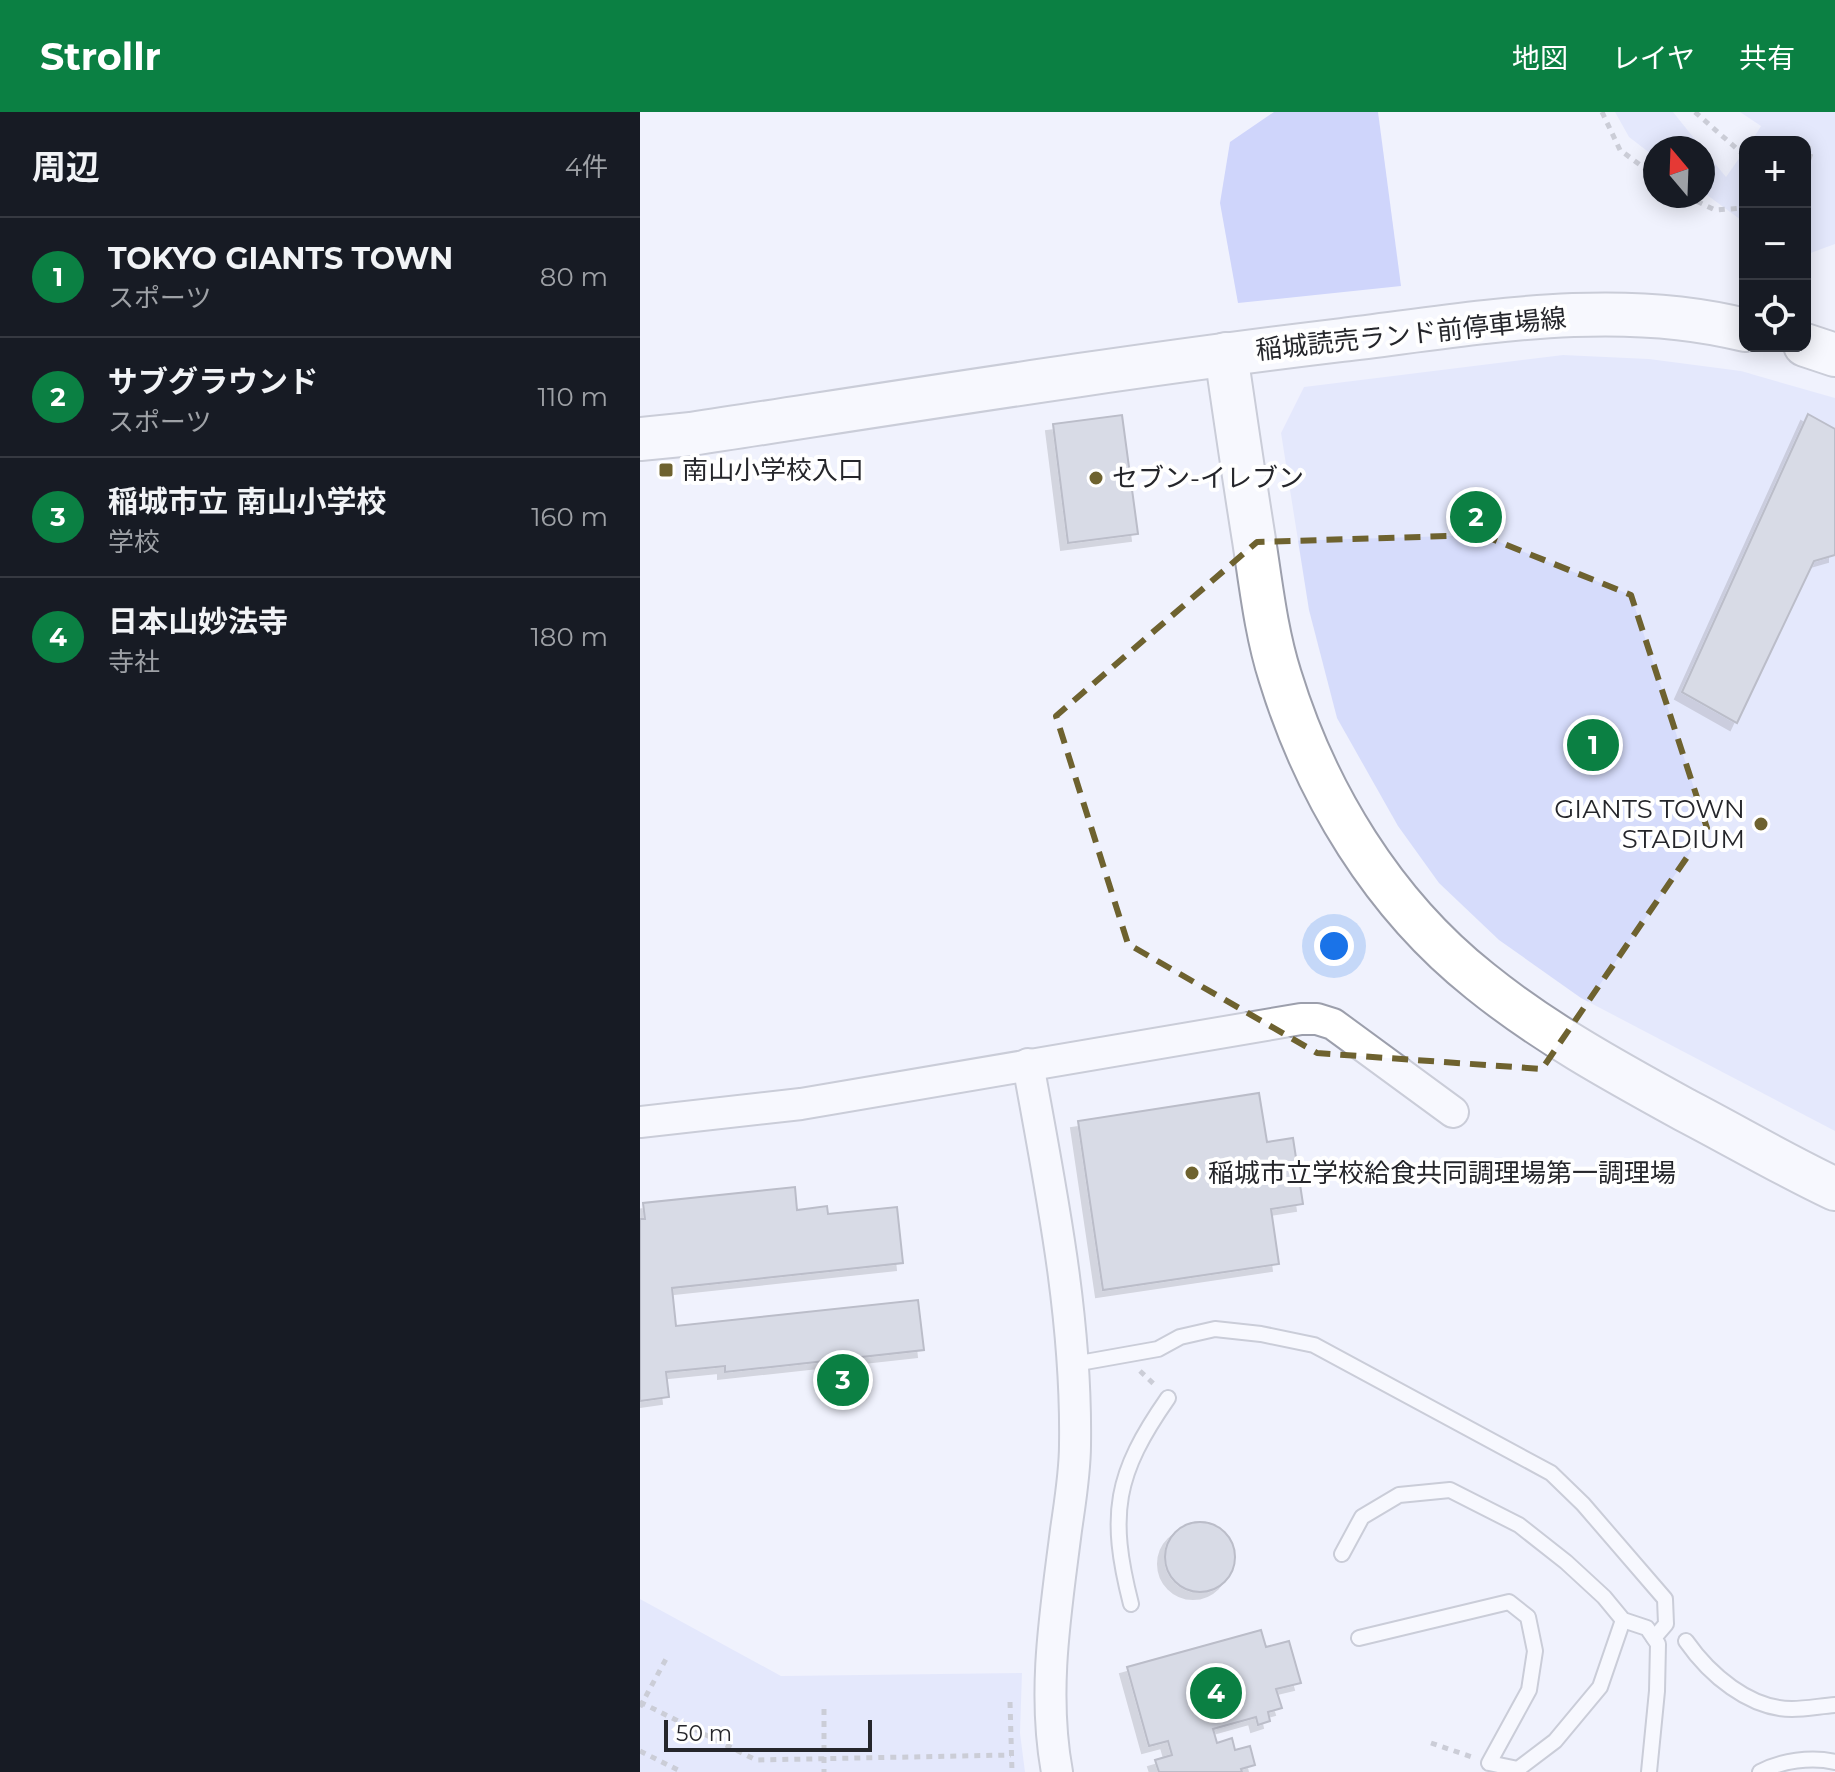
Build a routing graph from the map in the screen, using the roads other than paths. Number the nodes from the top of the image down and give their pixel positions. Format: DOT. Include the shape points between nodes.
graph roads {
  1 [pos="1739,329"];
  2 [pos="1811,347"];
  3 [pos="1226,354"];
  4 [pos="1835,355"];
  5 [pos="640,439"];
  6 [pos="1028,1064"];
  7 [pos="1453,1112"];
  8 [pos="640,1122"];
  9 [pos="1835,1189"];
  10 [pos="1074,1364"];
  11 [pos="1168,1398"];
  12 [pos="1342,1554"];
  13 [pos="1131,1604"];
  14 [pos="1623,1620"];
  15 [pos="1359,1638"];
  16 [pos="1654,1638"];
  17 [pos="1686,1641"];
  18 [pos="1835,1705"];
  19 [pos="1835,1762"];
  20 [pos="1057,1772"];
  21 [pos="1649,1772"];
  22 [pos="1760,1772"];
  1 -- 3 [label="main road, 稲城読売ランド前停車場線" via="1656,317 1571,315"];
  2 -- 4 [label="main road"];
  3 -- 5 [label="main road"];
  3 -- 9 [label="main road, 稲城読売ランド前停車場線" via="1279,673 1336,810 1396,898 1478,980 1539,1025 1617,1073"];
  6 -- 7 [label="street" via="1317,1019 1333,1024"];
  6 -- 8 [label="street" via="801,1104"];
  6 -- 10 [label="street" via="1065,1273"];
  10 -- 16 [label="lane" via="1158,1349 1180,1337 1215,1329 1314,1345 1551,1473 1665,1599 1666,1624"];
  10 -- 20 [label="street" via="1075,1447 1051,1664"];
  11 -- 13 [label="lane" via="1135,1450 1118,1510"];
  12 -- 14 [label="lane" via="1362,1517 1374,1509 1399,1495 1450,1490 1519,1525 1566,1562"];
  14 -- 15 [label="lane" via="1600,1687 1555,1741 1518,1769 1489,1763 1529,1690 1535,1651 1528,1617 1509,1602"];
  14 -- 16 [label="lane" via="1647,1628"];
  16 -- 21 [label="lane" via="1657,1691"];
  17 -- 18 [label="lane" via="1749,1699 1790,1710"];
  19 -- 22 [label="lane" via="1778,1763"];
}
